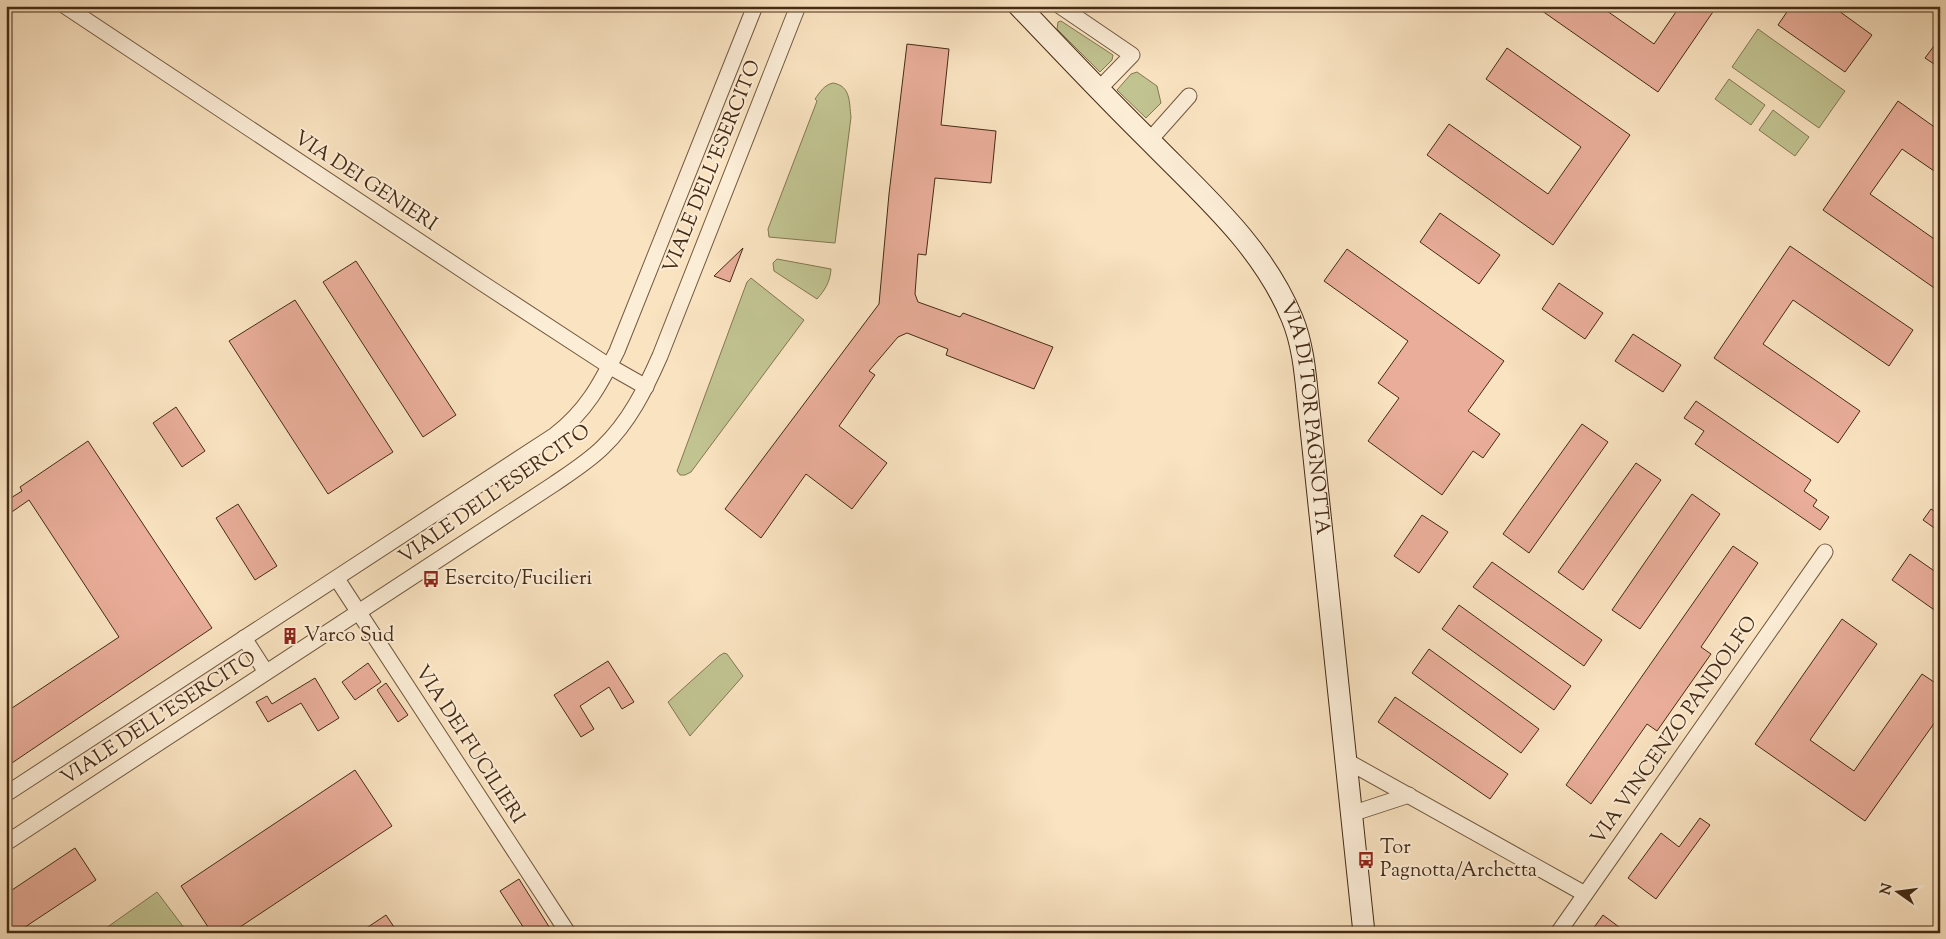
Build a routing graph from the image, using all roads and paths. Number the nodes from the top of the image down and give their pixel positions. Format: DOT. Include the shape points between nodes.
graph roads {
  1 [pos="65,6"];
  2 [pos="755,6"];
  3 [pos="798,6"];
  4 [pos="1019,6"];
  5 [pos="1060,6"];
  6 [pos="1099,89"];
  7 [pos="1189,96"];
  8 [pos="1150,141"];
  9 [pos="609,366"];
  10 [pos="646,387"];
  11 [pos="1825,552"];
  12 [pos="337,579"];
  13 [pos="360,612"];
  14 [pos="244,638"];
  15 [pos="266,672"];
  16 [pos="1346,760"];
  17 [pos="6,794"];
  18 [pos="1409,795"];
  19 [pos="1351,814"];
  20 [pos="6,843"];
  21 [pos="1585,894"];
  22 [pos="568,933"];
  23 [pos="1364,933"];
  24 [pos="1558,933"];
  1 -- 9 [label="street, VIA DEI GENIERI"];
  2 -- 9 [label="street, VIALE DELL'ESERCITO" via="641,294"];
  3 -- 10 [label="street, VIALE DELL'ESERCITO"];
  4 -- 6 [label="street, VIA DI TOR PAGNOTTA"];
  5 -- 6 [label="street" via="1132,55"];
  6 -- 8 [label="street, VIA DI TOR PAGNOTTA"];
  7 -- 8 [label="street"];
  8 -- 16 [label="street, VIA DI TOR PAGNOTTA" via="1255,252 1275,282 1293,321 1307,394"];
  9 -- 10 [label="street, VIA DEI GENIERI"];
  9 -- 12 [label="street, VIALE DELL'ESERCITO" via="584,408 555,436"];
  10 -- 13 [label="street, VIALE DELL'ESERCITO" via="620,429 592,456"];
  11 -- 21 [label="street, VIA VINCENZO PANDOLFO"];
  12 -- 13 [label="street, VIA DEI FUCILIERI"];
  12 -- 14 [label="street, VIALE DELL'ESERCITO"];
  13 -- 15 [label="street, VIALE DELL'ESERCITO"];
  13 -- 22 [label="street, VIA DEI FUCILIERI"];
  14 -- 15 [label="street"];
  14 -- 17 [label="street, VIALE DELL'ESERCITO"];
  15 -- 20 [label="street, VIALE DELL'ESERCITO"];
  16 -- 18 [label="street"];
  16 -- 19 [label="street, VIA DI TOR PAGNOTTA"];
  18 -- 19 [label="street"];
  18 -- 21 [label="street"];
  19 -- 23 [label="street, VIA DI TOR PAGNOTTA"];
  21 -- 24 [label="street, VIA VINCENZO PANDOLFO"];
}
